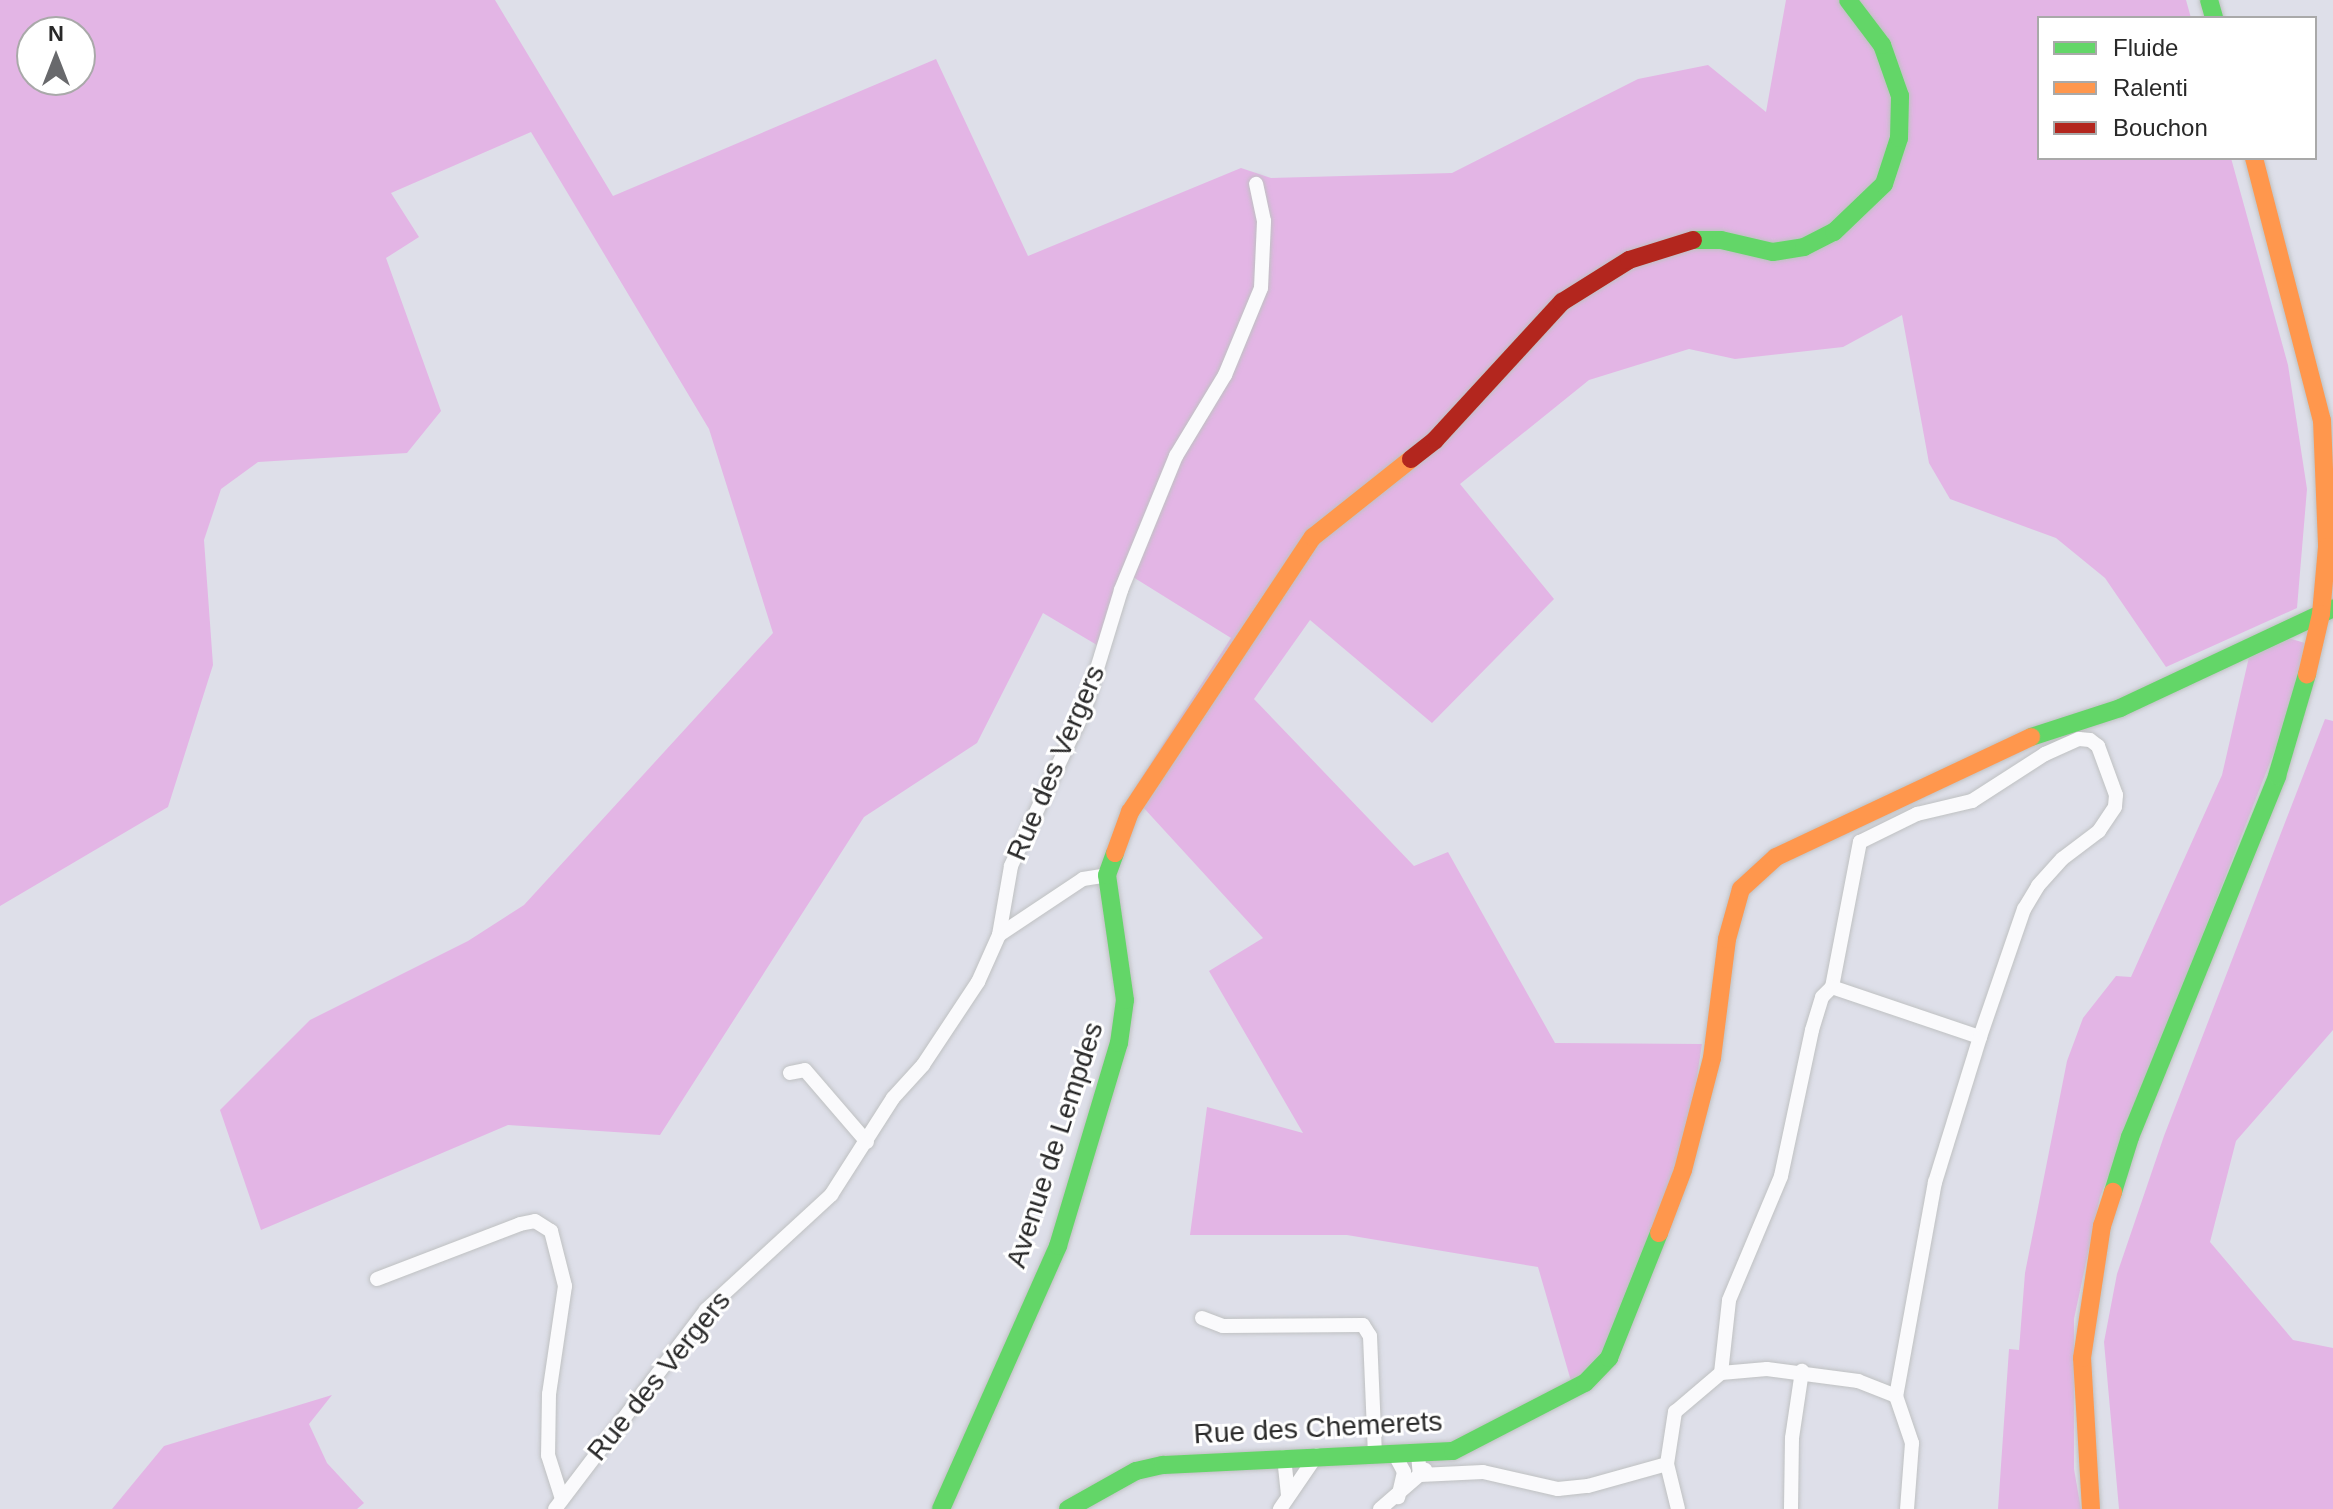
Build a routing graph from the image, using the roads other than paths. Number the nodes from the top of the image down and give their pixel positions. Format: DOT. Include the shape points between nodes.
graph roads {
  1 [pos="1848,0"];
  2 [pos="2255,160"];
  3 [pos="1256,184"];
  4 [pos="2327,611"];
  5 [pos="1107,875"];
  6 [pos="999,935"];
  7 [pos="1832,987"];
  8 [pos="1980,1037"];
  9 [pos="790,1073"];
  10 [pos="867,1142"];
  11 [pos="377,1279"];
  12 [pos="1202,1318"];
  13 [pos="1802,1371"];
  14 [pos="1721,1373"];
  15 [pos="1896,1396"];
  16 [pos="1418,1454"];
  17 [pos="1439,1454"];
  18 [pos="1317,1455"];
  19 [pos="1375,1455"];
  20 [pos="1395,1455"];
  21 [pos="1284,1457"];
  22 [pos="1667,1464"];
  23 [pos="1420,1475"];
  24 [pos="1398,1497"];
  25 [pos="1284,1503"];
  26 [pos="558,1504"];
  27 [pos="941,1509"];
  28 [pos="1068,1509"];
  29 [pos="1380,1509"];
  30 [pos="1678,1509"];
  31 [pos="1791,1509"];
  32 [pos="1907,1509"];
  33 [pos="2091,1509"];
  1 -- 5 [label="street" via="1882,45 1900,96 1899,138 1884,184 1872,199 1834,232 1804,247 1773,252 1721,240 1684,240 1629,260 1562,302 1435,440 1313,537 1130,812"];
  2 -- 4 [label="street" via="2322,420"];
  3 -- 6 [label="street, Rue des Vergers" via="1264,221 1261,288 1225,375 1176,456 1127,576 1085,708 1011,866"];
  4 -- 17 [label="street, Rue des Chemerets" via="2120,708 2033,736 1776,857 1754,874 1741,889 1727,939 1712,1058 1683,1170 1609,1358 1568,1394"];
  4 -- 33 [label="street" via="2277,776 2136,1122 2102,1226 2082,1358"];
  5 -- 6 [label="street" via="1083,879"];
  5 -- 27 [label="street, Avenue de Lempdes" via="1125,1000 1119,1043 1058,1246"];
  6 -- 10 [label="street, Rue des Vergers" via="978,982"];
  7 -- 8 [label="street"];
  7 -- 8 [label="street" via="1860,842 1917,814 1972,801 2045,754 2079,739 2090,740 2098,746 2116,795 2115,807 2099,831 2062,859 2024,909"];
  7 -- 14 [label="street" via="1822,997 1812,1030 1781,1176 1729,1300"];
  8 -- 15 [label="street" via="1935,1182"];
  9 -- 10 [label="street" via="805,1070"];
  10 -- 26 [label="street, Rue des Vergers" via="831,1195 706,1310"];
  11 -- 26 [label="street" via="520,1224 535,1221 551,1231 565,1286 549,1394 548,1455"];
  12 -- 19 [label="street" via="1223,1326 1363,1325 1370,1336"];
  13 -- 14 [label="street"];
  13 -- 15 [label="street" via="1858,1381"];
  13 -- 31 [label="street" via="1792,1438"];
  14 -- 22 [label="street" via="1675,1412"];
  15 -- 32 [label="street" via="1912,1443"];
  16 -- 17 [label="street, Rue des Chemerets"];
  16 -- 20 [label="street, Rue des Chemerets"];
  16 -- 23 [label="street"];
  17 -- 23 [label="street"];
  18 -- 19 [label="street, Rue des Chemerets"];
  18 -- 21 [label="street, Rue des Chemerets"];
  18 -- 25 [label="street"];
  19 -- 20 [label="street, Rue des Chemerets"];
  20 -- 24 [label="street" via="1404,1472"];
  21 -- 25 [label="street"];
  21 -- 28 [label="street, Rue des Chemerets" via="1136,1471"];
  22 -- 23 [label="street" via="1574,1489 1483,1472"];
  22 -- 30 [label="street"];
  23 -- 24 [label="street"];
  24 -- 29 [label="street"];
}
